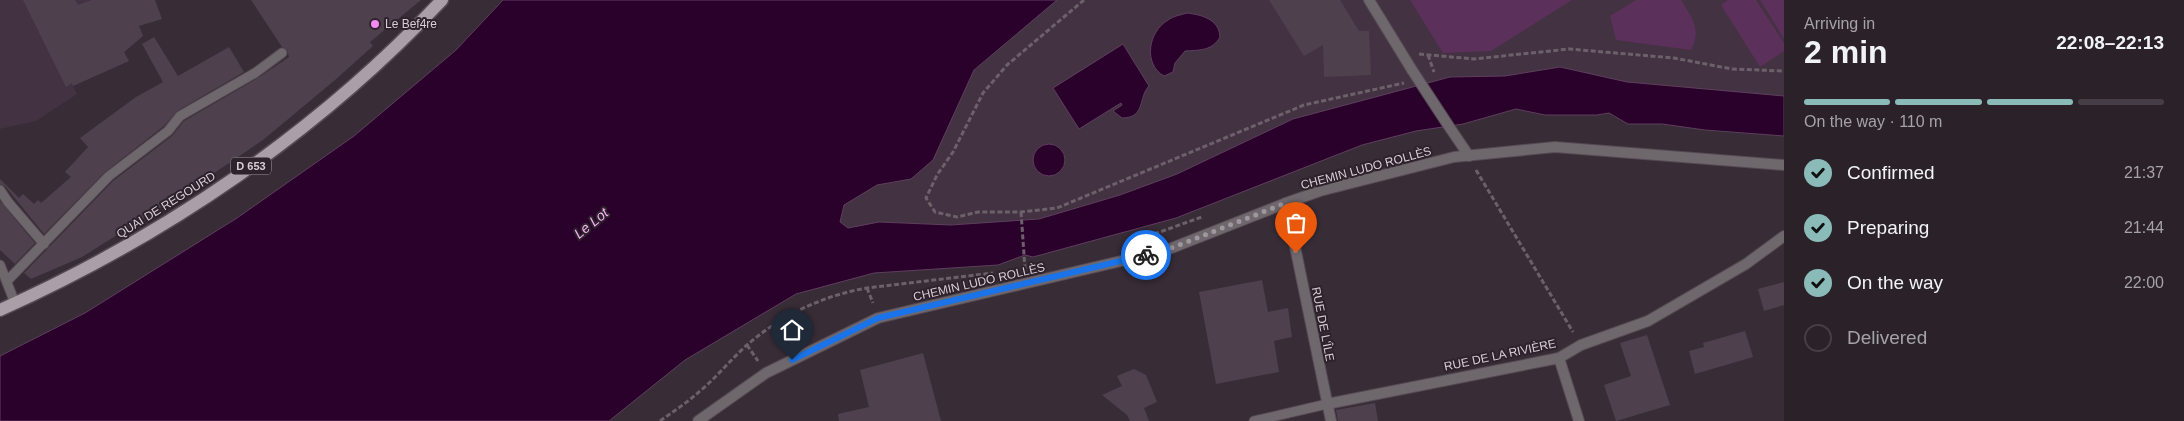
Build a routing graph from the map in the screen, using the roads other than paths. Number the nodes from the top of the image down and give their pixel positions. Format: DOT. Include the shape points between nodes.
graph roads {
  1 [pos="442,0"];
  2 [pos="1369,0"];
  3 [pos="282,53"];
  4 [pos="1469,156"];
  5 [pos="1784,165"];
  6 [pos="0,190"];
  7 [pos="1286,203"];
  8 [pos="1784,236"];
  9 [pos="44,244"];
  10 [pos="0,266"];
  11 [pos="7,281"];
  12 [pos="15,303"];
  13 [pos="0,310"];
  14 [pos="1559,358"];
  15 [pos="1327,404"];
  16 [pos="698,421"];
  17 [pos="1254,421"];
  18 [pos="1331,421"];
  19 [pos="1579,421"];
  1 -- 12 [label="main road, QUAI DE REGOURD / D 653" via="360,80 269,154 127,246"];
  2 -- 4 [label="street, bridge"];
  3 -- 9 [label="lane" via="180,116 168,131 109,176"];
  4 -- 5 [label="street, CHEMIN LUDO ROLLÈS" via="1555,147"];
  4 -- 7 [label="street, CHEMIN LUDO ROLLÈS" via="1320,191"];
  6 -- 9 [label="lane"];
  7 -- 15 [label="street, RUE DE L'ÎLE"];
  7 -- 16 [label="street, CHEMIN LUDO ROLLÈS" via="1164,251 878,318 766,373"];
  8 -- 14 [label="street, RUE DE LA RIVIÈRE" via="1746,264 1648,321 1581,344"];
  9 -- 11 [label="lane"];
  10 -- 11 [label="lane"];
  11 -- 12 [label="lane"];
  12 -- 13 [label="main road, QUAI DE REGOURD / D 653"];
  14 -- 15 [label="street, RUE DE LA RIVIÈRE"];
  14 -- 19 [label="street"];
  15 -- 17 [label="lane, RUE DE LA RIVIÈRE"];
  15 -- 18 [label="street, RUE DE L'ÎLE"];
}
